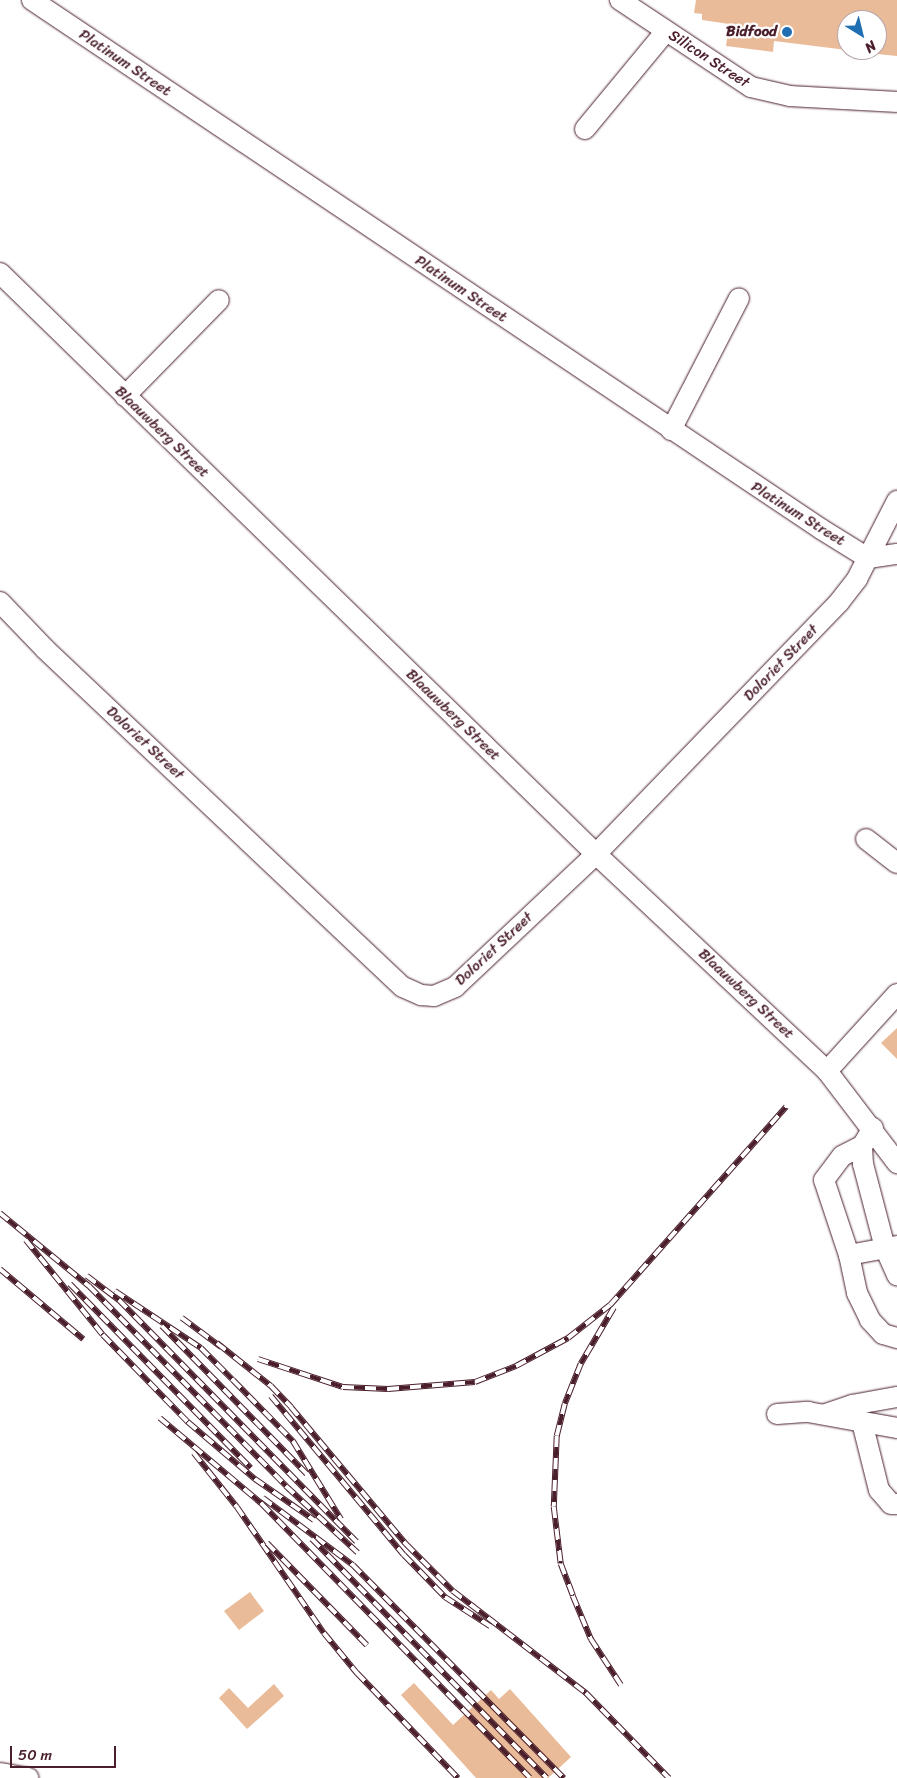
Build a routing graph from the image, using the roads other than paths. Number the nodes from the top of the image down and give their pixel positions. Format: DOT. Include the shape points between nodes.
graph roads {
  1 [pos="32,0"];
  2 [pos="620,0"];
  3 [pos="666,31"];
  4 [pos="897,102"];
  5 [pos="585,129"];
  6 [pos="0,273"];
  7 [pos="739,298"];
  8 [pos="219,300"];
  9 [pos="125,396"];
  10 [pos="671,430"];
  11 [pos="897,500"];
  12 [pos="897,554"];
  13 [pos="868,558"];
  14 [pos="0,602"];
  15 [pos="866,839"];
  16 [pos="596,854"];
  17 [pos="897,863"];
  18 [pos="897,994"];
  19 [pos="827,1071"];
  20 [pos="873,1128"];
  21 [pos="862,1146"];
  22 [pos="894,1150"];
  23 [pos="891,1247"];
  24 [pos="849,1255"];
  25 [pos="897,1275"];
  26 [pos="897,1338"];
  27 [pos="897,1398"];
  28 [pos="777,1414"];
  29 [pos="825,1414"];
  30 [pos="862,1422"];
  31 [pos="897,1428"];
  32 [pos="897,1504"];
  33 [pos="0,1773"];
  34 [pos="29,1778"];
  1 -- 10 [label="street, Platinum Street"];
  2 -- 3 [label="street, Silicon Street"];
  3 -- 4 [label="street, Silicon Street" via="734,77 768,93"];
  3 -- 5 [label="street"];
  6 -- 9 [label="street, Blaauwberg Street"];
  7 -- 10 [label="street"];
  8 -- 9 [label="street"];
  9 -- 16 [label="street, Blaauwberg Street"];
  10 -- 13 [label="street, Platinum Street"];
  11 -- 13 [label="street, Doloriet Street"];
  12 -- 13 [label="street"];
  13 -- 16 [label="street, Doloriet Street" via="840,601"];
  14 -- 16 [label="street, Doloriet Street" via="45,649 375,961 403,987 421,995 434,996 455,987"];
  15 -- 17 [label="street"];
  16 -- 19 [label="street, Blaauwberg Street"];
  18 -- 19 [label="street"];
  19 -- 20 [label="street, Blaauwberg Street"];
  20 -- 21 [label="street"];
  20 -- 22 [label="street, Blaauwberg Street"];
  21 -- 23 [label="street" via="863,1164"];
  21 -- 24 [label="street" via="842,1156 824,1180"];
  23 -- 24 [label="street"];
  23 -- 25 [label="street"];
  24 -- 26 [label="street" via="857,1293 870,1320 883,1334"];
  27 -- 29 [label="street" via="852,1405"];
  28 -- 29 [label="street"];
  29 -- 30 [label="street"];
  30 -- 31 [label="street"];
  30 -- 32 [label="street" via="878,1490 891,1504"];
  33 -- 34 [label="street"];
}
